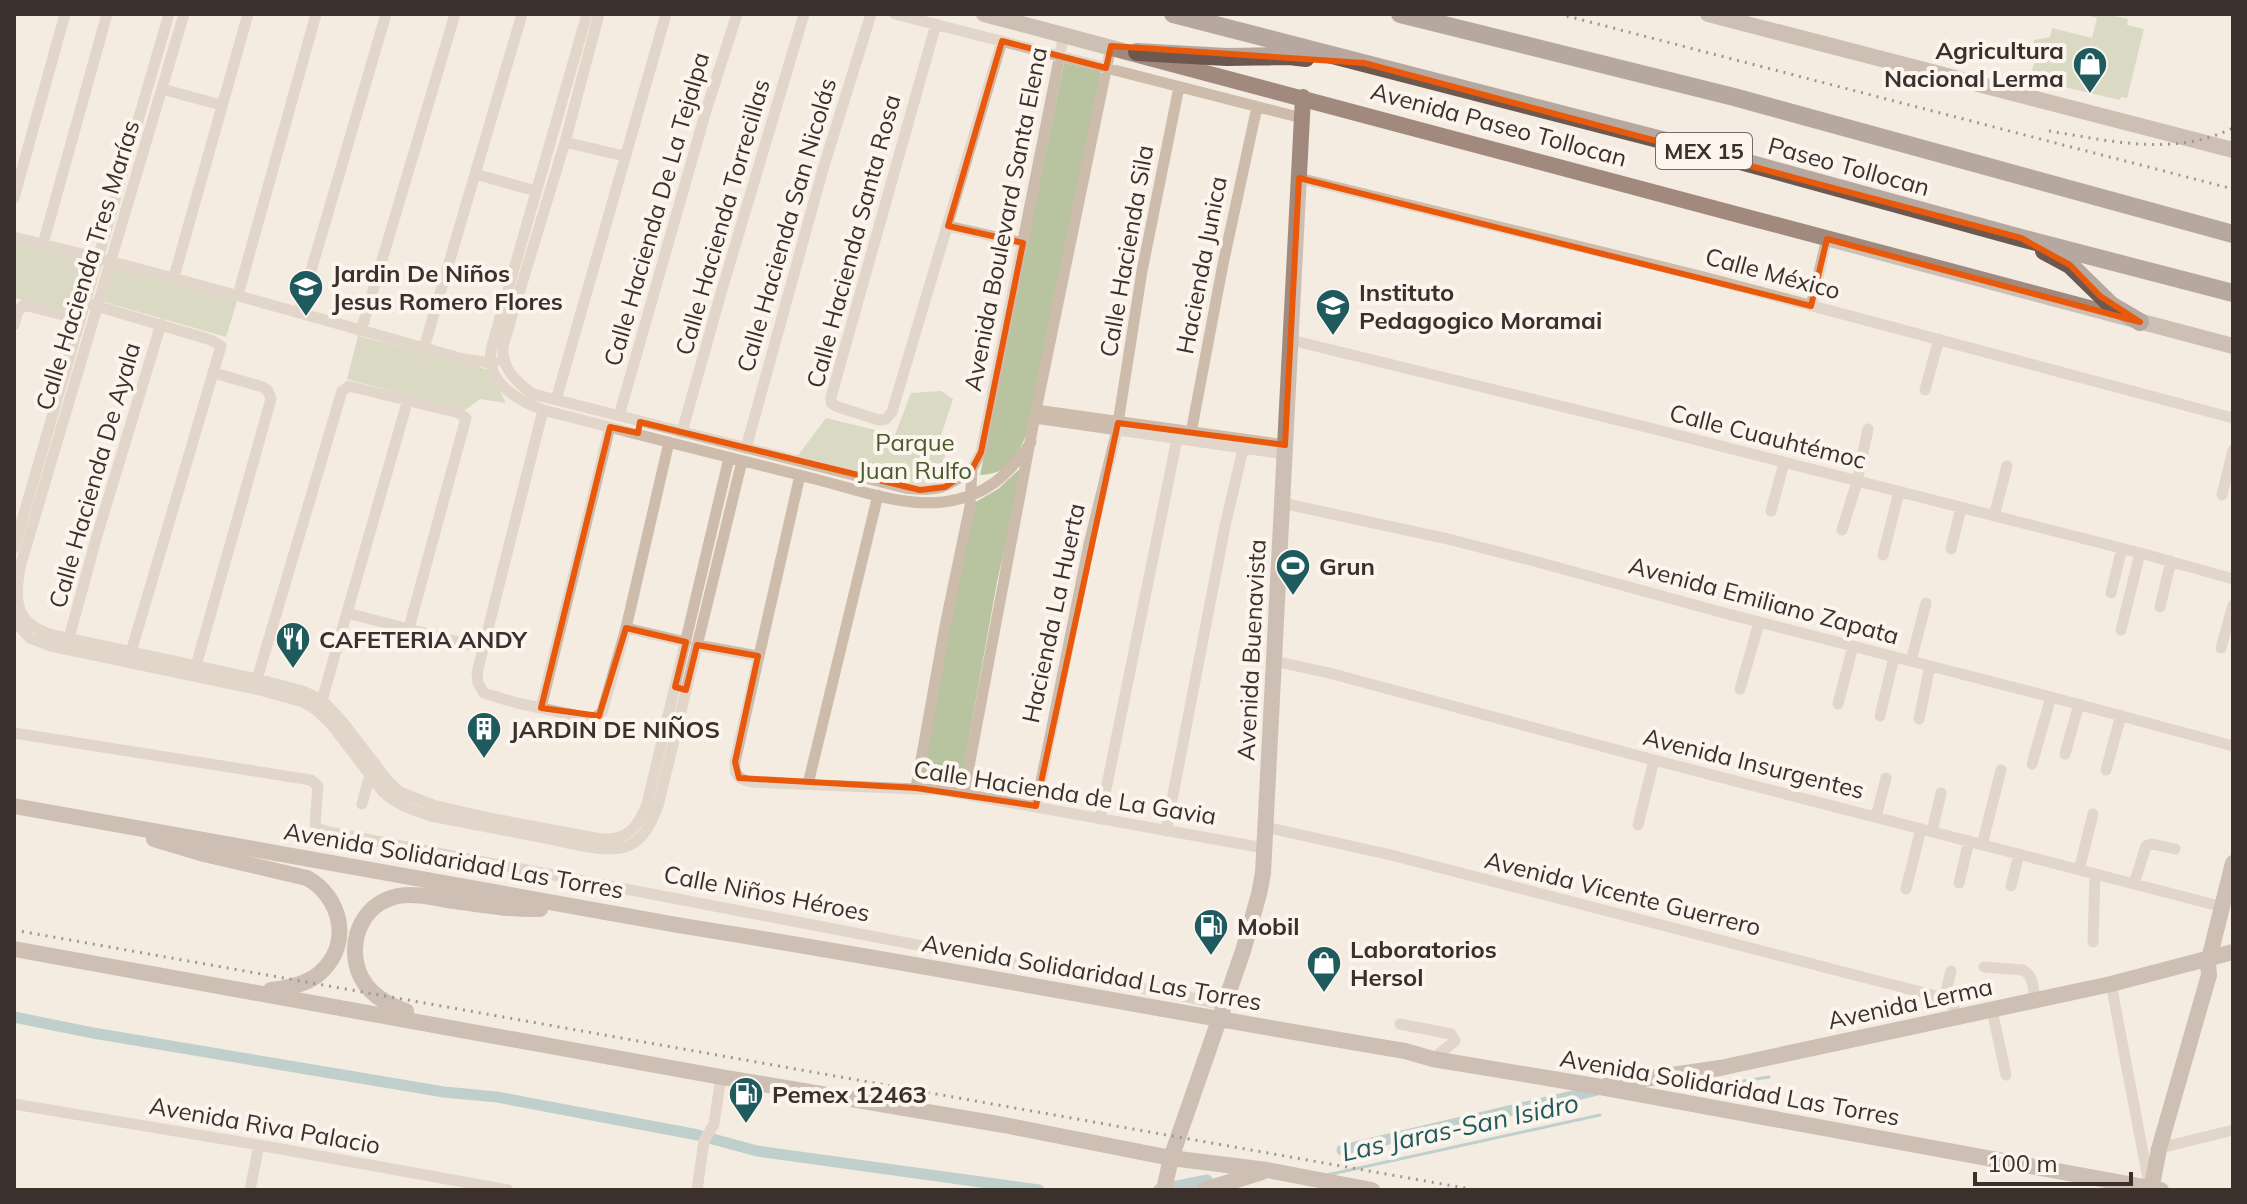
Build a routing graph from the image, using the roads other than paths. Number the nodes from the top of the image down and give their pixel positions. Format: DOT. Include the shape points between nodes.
graph roads {
  1 [pos="65,14"];
  2 [pos="107,14"];
  3 [pos="169,14"];
  4 [pos="184,14"];
  5 [pos="248,14"];
  6 [pos="316,14"];
  7 [pos="386,14"];
  8 [pos="455,14"];
  9 [pos="522,14"];
  10 [pos="587,14"];
  11 [pos="599,14"];
  12 [pos="666,14"];
  13 [pos="737,14"];
  14 [pos="804,14"];
  15 [pos="871,14"];
  16 [pos="895,14"];
  17 [pos="984,14"];
  18 [pos="1173,14"];
  19 [pos="1400,14"];
  20 [pos="1708,14"];
  21 [pos="936,24"];
  22 [pos="1064,34"];
  23 [pos="1083,40"];
  24 [pos="1002,41"];
  25 [pos="1111,46"];
  26 [pos="1137,52"];
  27 [pos="1059,56"];
  28 [pos="1077,61"];
  29 [pos="1364,63"];
  30 [pos="579,67"];
  31 [pos="1106,68"];
  32 [pos="1179,87"];
  33 [pos="162,89"];
  34 [pos="1303,97"];
  35 [pos="221,105"];
  36 [pos="1257,107"];
  37 [pos="1302,118"];
  38 [pos="565,142"];
  39 [pos="130,149"];
  40 [pos="2233,150"];
  41 [pos="143,153"];
  42 [pos="624,156"];
  43 [pos="19,165"];
  44 [pos="475,174"];
  45 [pos="1299,178"];
  46 [pos="536,191"];
  47 [pos="14,198"];
  48 [pos="2157,214"];
  49 [pos="2233,224"];
  50 [pos="948,226"];
  51 [pos="2233,234"];
  52 [pos="14,237"];
  53 [pos="1827,238"];
  54 [pos="2021,238"];
  55 [pos="521,242"];
  56 [pos="1023,243"];
  57 [pos="43,244"];
  58 [pos="534,244"];
  59 [pos="98,257"];
  60 [pos="111,260"];
  61 [pos="174,277"];
  62 [pos="2233,293"];
  63 [pos="238,295"];
  64 [pos="90,305"];
  65 [pos="1811,306"];
  66 [pos="299,312"];
  67 [pos="80,319"];
  68 [pos="2140,322"];
  69 [pos="161,324"];
  70 [pos="14,325"];
  71 [pos="361,331"];
  72 [pos="1939,339"];
  73 [pos="1291,340"];
  74 [pos="2233,346"];
  75 [pos="424,348"];
  76 [pos="503,360"];
  77 [pos="490,363"];
  78 [pos="214,373"];
  79 [pos="1925,390"];
  80 [pos="408,399"];
  81 [pos="556,400"];
  82 [pos="543,410"];
  83 [pos="1035,414"];
  84 [pos="619,416"];
  85 [pos="2233,418"];
  86 [pos="1117,426"];
  87 [pos="610,427"];
  88 [pos="639,428"];
  89 [pos="1868,429"];
  90 [pos="1148,431"];
  91 [pos="682,432"];
  92 [pos="1191,433"];
  93 [pos="1177,439"];
  94 [pos="669,442"];
  95 [pos="1031,442"];
  96 [pos="746,448"];
  97 [pos="1243,449"];
  98 [pos="1285,450"];
  99 [pos="2233,450"];
  100 [pos="729,458"];
  101 [pos="742,461"];
  102 [pos="1784,463"];
  103 [pos="2007,466"];
  104 [pos="972,469"];
  105 [pos="834,470"];
  106 [pos="800,475"];
  107 [pos="1857,482"];
  108 [pos="832,483"];
  109 [pos="1899,492"];
  110 [pos="972,494"];
  111 [pos="878,495"];
  112 [pos="2222,495"];
  113 [pos="1282,503"];
  114 [pos="1961,508"];
  115 [pos="1771,511"];
  116 [pos="1994,516"];
  117 [pos="1842,530"];
  118 [pos="14,548"];
  119 [pos="2122,548"];
  120 [pos="1951,549"];
  121 [pos="2140,553"];
  122 [pos="1883,555"];
  123 [pos="2171,561"];
  124 [pos="2233,579"];
  125 [pos="706,584"];
  126 [pos="2111,593"];
  127 [pos="1926,603"];
  128 [pos="2233,605"];
  129 [pos="2160,607"];
  130 [pos="347,613"];
  131 [pos="14,621"];
  132 [pos="1759,623"];
  133 [pos="409,628"];
  134 [pos="626,628"];
  135 [pos="2121,630"];
  136 [pos="14,634"];
  137 [pos="27,636"];
  138 [pos="69,638"];
  139 [pos="692,644"];
  140 [pos="1853,646"];
  141 [pos="482,648"];
  142 [pos="2221,648"];
  143 [pos="96,650"];
  144 [pos="131,652"];
  145 [pos="758,656"];
  146 [pos="1894,657"];
  147 [pos="1274,661"];
  148 [pos="1911,661"];
  149 [pos="196,666"];
  150 [pos="1930,666"];
  151 [pos="224,678"];
  152 [pos="257,679"];
  153 [pos="1740,689"];
  154 [pos="2051,697"];
  155 [pos="322,700"];
  156 [pos="1838,704"];
  157 [pos="2079,704"];
  158 [pos="541,708"];
  159 [pos="2121,715"];
  160 [pos="1880,716"];
  161 [pos="1919,719"];
  162 [pos="14,733"];
  163 [pos="2233,746"];
  164 [pos="2065,754"];
  165 [pos="1654,760"];
  166 [pos="2032,764"];
  167 [pos="2001,770"];
  168 [pos="2106,770"];
  169 [pos="374,773"];
  170 [pos="1886,778"];
  171 [pos="808,784"];
  172 [pos="916,788"];
  173 [pos="964,793"];
  174 [pos="1941,793"];
  175 [pos="362,804"];
  176 [pos="14,806"];
  177 [pos="1036,806"];
  178 [pos="2093,814"];
  179 [pos="71,815"];
  180 [pos="1876,817"];
  181 [pos="1100,819"];
  182 [pos="1638,825"];
  183 [pos="1265,827"];
  184 [pos="1926,830"];
  185 [pos="1166,831"];
  186 [pos="1969,841"];
  187 [pos="1982,845"];
  188 [pos="1264,848"];
  189 [pos="2175,849"];
  190 [pos="2019,854"];
  191 [pos="2233,863"];
  192 [pos="2079,870"];
  193 [pos="2095,874"];
  194 [pos="1959,883"];
  195 [pos="2134,884"];
  196 [pos="2011,886"];
  197 [pos="1906,889"];
  198 [pos="577,907"];
  199 [pos="2223,907"];
  200 [pos="2093,942"];
  201 [pos="14,949"];
  202 [pos="2233,952"];
  203 [pos="2209,965"];
  204 [pos="1984,967"];
  205 [pos="1951,971"];
  206 [pos="2112,990"];
  207 [pos="249,992"];
  208 [pos="1944,998"];
  209 [pos="2035,1000"];
  210 [pos="1992,1010"];
  211 [pos="1222,1013"];
  212 [pos="1959,1017"];
  213 [pos="1400,1024"];
  214 [pos="530,1041"];
  215 [pos="1433,1059"];
  216 [pos="2006,1075"];
  217 [pos="721,1077"];
  218 [pos="1595,1086"];
  219 [pos="14,1104"];
  220 [pos="2233,1130"];
  221 [pos="259,1145"];
  222 [pos="2151,1148"];
  223 [pos="1171,1158"];
  224 [pos="1267,1170"];
  225 [pos="1165,1186"];
  226 [pos="2154,1189"];
  227 [pos="250,1190"];
  228 [pos="508,1190"];
  229 [pos="697,1190"];
  230 [pos="1204,1190"];
  231 [pos="1372,1190"];
  1 -- 43 [label="street"];
  2 -- 57 [label="street"];
  3 -- 39 [label="street, Calle Hacienda Tres Marías"];
  4 -- 33 [label="street, Calle Hacienda Tres Marías"];
  5 -- 35 [label="street"];
  6 -- 63 [label="street"];
  7 -- 66 [label="street"];
  8 -- 71 [label="street"];
  9 -- 44 [label="street"];
  10 -- 30 [label="street"];
  11 -- 30 [label="street"];
  12 -- 42 [label="street"];
  13 -- 84 [label="street, Calle Hacienda De La Tejalpa"];
  14 -- 91 [label="street, Calle Hacienda Torrecillas"];
  15 -- 96 [label="street, Calle Hacienda San Nicolás"];
  16 -- 21 [label="street"];
  17 -- 22 [label="main road, Avenida Paseo Tollocan"];
  18 -- 29 [label="highway, Paseo Tollocan / MEX 15"];
  19 -- 48 [label="highway, Paseo Tollocan / MEX 15" via="1734,97"];
  20 -- 40 [label="main road"];
  21 -- 24 [label="street"];
  21 -- 50 [label="street, Calle Hacienda Santa Rosa" via="854,309 831,397 834,405 879,420 889,417"];
  22 -- 23 [label="main road, Avenida Paseo Tollocan"];
  22 -- 27 [label="street, Avenida Boulevard Santa Elena"];
  23 -- 25 [label="main road, Avenida Paseo Tollocan"];
  23 -- 28 [label="street"];
  24 -- 27 [label="street"];
  24 -- 50 [label="street, Calle Hacienda Santa Rosa"];
  25 -- 26 [label="main road, Avenida Paseo Tollocan"];
  25 -- 31 [label="street"];
  26 -- 29 [label="highway"];
  26 -- 34 [label="main road, Avenida Paseo Tollocan"];
  27 -- 28 [label="street"];
  27 -- 56 [label="street, Avenida Boulevard Santa Elena"];
  28 -- 31 [label="street"];
  29 -- 54 [label="highway, Paseo Tollocan / MEX 15"];
  30 -- 38 [label="street"];
  30 -- 46 [label="street"];
  31 -- 32 [label="street"];
  31 -- 83 [label="street"];
  32 -- 36 [label="street"];
  32 -- 86 [label="street, Calle Hacienda Sila"];
  33 -- 35 [label="street"];
  33 -- 41 [label="street, Calle Hacienda Tres Marías"];
  34 -- 37 [label="main road, Avenida Buenavista"];
  34 -- 53 [label="main road, Avenida Paseo Tollocan"];
  35 -- 61 [label="street"];
  36 -- 37 [label="street"];
  36 -- 92 [label="street, Hacienda Junica"];
  37 -- 45 [label="main road, Avenida Buenavista"];
  38 -- 42 [label="street"];
  38 -- 58 [label="street"];
  39 -- 41 [label="street"];
  39 -- 59 [label="street, Calle Hacienda Tres Marías"];
  41 -- 60 [label="street, Calle Hacienda Tres Marías"];
  42 -- 81 [label="street"];
  43 -- 47 [label="street"];
  44 -- 46 [label="street"];
  44 -- 75 [label="street"];
  45 -- 65 [label="street, Calle México"];
  45 -- 73 [label="main road, Avenida Buenavista"];
  46 -- 55 [label="street"];
  48 -- 49 [label="highway"];
  48 -- 51 [label="highway, Paseo Tollocan / MEX 15"];
  50 -- 56 [label="street"];
  52 -- 57 [label="street"];
  53 -- 65 [label="street"];
  53 -- 68 [label="main road, Avenida Paseo Tollocan"];
  54 -- 62 [label="highway, Paseo Tollocan / MEX 15"];
  54 -- 68 [label="highway" via="2070,265 2100,296"];
  55 -- 58 [label="street"];
  55 -- 77 [label="street"];
  56 -- 104 [label="street, Avenida Boulevard Santa Elena" via="981,452"];
  57 -- 59 [label="street"];
  58 -- 76 [label="street"];
  59 -- 60 [label="street"];
  59 -- 64 [label="street, Calle Hacienda Tres Marías"];
  60 -- 61 [label="street"];
  60 -- 64 [label="street, Calle Hacienda Tres Marías"];
  61 -- 63 [label="street"];
  63 -- 66 [label="street"];
  64 -- 67 [label="street, Calle Hacienda Tres Marías"];
  64 -- 69 [label="street"];
  64 -- 138 [label="street, Calle Hacienda Tres Marías" via="17,588 20,612 31,624"];
  65 -- 72 [label="street, Calle México"];
  66 -- 71 [label="street"];
  67 -- 70 [label="street" via="28,305 21,306"];
  67 -- 118 [label="street, Calle Hacienda Tres Marías"];
  68 -- 74 [label="main road, Avenida Paseo Tollocan"];
  69 -- 78 [label="street" via="220,344"];
  69 -- 138 [label="street, Calle Hacienda De Ayala"];
  71 -- 75 [label="street"];
  72 -- 79 [label="street"];
  72 -- 85 [label="street, Calle México"];
  73 -- 98 [label="main road, Avenida Buenavista"];
  73 -- 102 [label="street, Calle Cuauhtémoc"];
  75 -- 77 [label="street"];
  76 -- 77 [label="street"];
  76 -- 81 [label="street" via="523,387"];
  77 -- 82 [label="street" via="513,395"];
  78 -- 144 [label="street"];
  78 -- 149 [label="street" via="263,387 270,405"];
  80 -- 130 [label="street"];
  80 -- 133 [label="street" via="467,420"];
  80 -- 152 [label="street" via="349,386 342,391"];
  81 -- 84 [label="street"];
  82 -- 87 [label="street"];
  82 -- 141 [label="street"];
  83 -- 86 [label="street"];
  83 -- 95 [label="street"];
  84 -- 88 [label="street"];
  86 -- 90 [label="street"];
  86 -- 177 [label="street, Hacienda La Huerta"];
  87 -- 88 [label="street"];
  87 -- 158 [label="street"];
  88 -- 91 [label="street"];
  88 -- 94 [label="street"];
  89 -- 107 [label="street"];
  90 -- 92 [label="street"];
  90 -- 93 [label="street"];
  91 -- 96 [label="street"];
  92 -- 98 [label="street"];
  93 -- 97 [label="street"];
  93 -- 181 [label="street"];
  94 -- 100 [label="street"];
  94 -- 134 [label="street"];
  95 -- 110 [label="street" via="1008,473"];
  95 -- 173 [label="street"];
  96 -- 105 [label="street"];
  97 -- 98 [label="street"];
  97 -- 185 [label="street"];
  98 -- 113 [label="main road, Avenida Buenavista"];
  99 -- 112 [label="street"];
  100 -- 101 [label="street"];
  100 -- 125 [label="street, Calle Hacienda Tres Marías"];
  101 -- 106 [label="street"];
  101 -- 125 [label="street, Calle Hacienda Tres Marías"];
  102 -- 107 [label="street, Calle Cuauhtémoc"];
  102 -- 115 [label="street"];
  103 -- 116 [label="street"];
  104 -- 105 [label="street" via="931,490"];
  104 -- 110 [label="street, Avenida Boulevard Santa Elena"];
  105 -- 108 [label="street"];
  106 -- 108 [label="street"];
  106 -- 145 [label="street, Calle Hacienda de La Gavia"];
  107 -- 109 [label="street, Calle Cuauhtémoc"];
  107 -- 117 [label="street"];
  108 -- 111 [label="street"];
  109 -- 114 [label="street, Calle Cuauhtémoc"];
  109 -- 122 [label="street"];
  110 -- 111 [label="street" via="932,502"];
  110 -- 172 [label="street, Avenida Boulevard Santa Elena"];
  111 -- 171 [label="street"];
  113 -- 132 [label="street, Avenida Emiliano Zapata" via="1448,539"];
  113 -- 147 [label="main road, Avenida Buenavista"];
  114 -- 116 [label="street, Calle Cuauhtémoc"];
  114 -- 120 [label="street"];
  116 -- 119 [label="street, Calle Cuauhtémoc"];
  119 -- 121 [label="street, Calle Cuauhtémoc"];
  119 -- 126 [label="street"];
  121 -- 123 [label="street, Calle Cuauhtémoc"];
  121 -- 135 [label="street"];
  123 -- 124 [label="street, Calle Cuauhtémoc"];
  123 -- 129 [label="street"];
  125 -- 139 [label="street, Calle Hacienda Tres Marías"];
  127 -- 148 [label="street"];
  128 -- 142 [label="street"];
  130 -- 133 [label="street"];
  130 -- 155 [label="street"];
  131 -- 137 [label="street, Calle Hacienda Tres Marías"];
  132 -- 140 [label="street, Avenida Emiliano Zapata"];
  132 -- 153 [label="street"];
  133 -- 141 [label="street"];
  134 -- 139 [label="street"];
  134 -- 158 [label="street" via="599,716"];
  136 -- 137 [label="street"];
  137 -- 143 [label="street, Calle Hacienda Tres Marías" via="51,646"];
  138 -- 143 [label="street, Calle Hacienda Tres Marías"];
  139 -- 145 [label="street"];
  139 -- 169 [label="street, Calle Hacienda Tres Marías" via="647,804 632,838 601,839 433,805 398,791"];
  140 -- 146 [label="street, Avenida Emiliano Zapata"];
  140 -- 156 [label="street"];
  141 -- 158 [label="street" via="477,673 484,693"];
  143 -- 144 [label="street, Calle Hacienda Tres Marías"];
  143 -- 151 [label="street, Calle Hacienda Tres Marías"];
  144 -- 149 [label="street, Calle Hacienda Tres Marías"];
  145 -- 171 [label="street, Calle Hacienda de La Gavia" via="735,772 751,782"];
  146 -- 148 [label="street, Avenida Emiliano Zapata"];
  146 -- 160 [label="street"];
  147 -- 165 [label="street, Avenida Insurgentes"];
  147 -- 183 [label="main road, Avenida Buenavista"];
  148 -- 150 [label="street, Avenida Emiliano Zapata"];
  149 -- 151 [label="street, Calle Hacienda Tres Marías"];
  150 -- 154 [label="street, Avenida Emiliano Zapata"];
  150 -- 161 [label="street"];
  151 -- 152 [label="street, Calle Hacienda Tres Marías"];
  151 -- 169 [label="street, Calle Hacienda Tres Marías" via="315,709"];
  152 -- 155 [label="street, Calle Hacienda Tres Marías"];
  154 -- 157 [label="street, Avenida Emiliano Zapata"];
  154 -- 166 [label="street"];
  155 -- 169 [label="street, Calle Hacienda Tres Marías" via="342,721"];
  157 -- 159 [label="street, Avenida Emiliano Zapata"];
  157 -- 164 [label="street"];
  159 -- 163 [label="street, Avenida Emiliano Zapata"];
  159 -- 168 [label="street"];
  162 -- 211 [label="street, Calle Niños Héroes" via="311,780 318,786 315,824 329,832 1188,997"];
  165 -- 180 [label="street, Avenida Insurgentes"];
  165 -- 182 [label="street"];
  167 -- 187 [label="street"];
  169 -- 175 [label="street"];
  170 -- 180 [label="street"];
  171 -- 172 [label="street, Calle Hacienda de La Gavia"];
  172 -- 173 [label="street, Calle Hacienda de La Gavia"];
  173 -- 177 [label="street, Calle Hacienda de La Gavia"];
  174 -- 184 [label="street"];
  176 -- 179 [label="main road, Avenida Solidaridad Las Torres"];
  177 -- 181 [label="street, Calle Hacienda de La Gavia"];
  178 -- 192 [label="street"];
  179 -- 198 [label="main road, Avenida Solidaridad Las Torres"];
  179 -- 207 [label="main road" via="292,873 325,891 340,929 329,962 294,987"];
  180 -- 184 [label="street, Avenida Insurgentes"];
  181 -- 185 [label="street, Calle Hacienda de La Gavia"];
  183 -- 188 [label="main road, Avenida Buenavista"];
  183 -- 208 [label="street, Avenida Vicente Guerrero"];
  184 -- 186 [label="street, Avenida Insurgentes"];
  184 -- 197 [label="street"];
  185 -- 188 [label="street, Calle Hacienda de La Gavia"];
  186 -- 187 [label="street, Avenida Insurgentes"];
  186 -- 194 [label="street"];
  187 -- 190 [label="street, Avenida Insurgentes"];
  188 -- 211 [label="main road, Avenida Buenavista" via="1259,894"];
  189 -- 195 [label="street" via="2146,846"];
  190 -- 192 [label="street, Avenida Insurgentes"];
  190 -- 196 [label="street"];
  191 -- 199 [label="main road"];
  192 -- 193 [label="street, Avenida Insurgentes"];
  193 -- 195 [label="street, Avenida Insurgentes"];
  193 -- 200 [label="street"];
  195 -- 199 [label="street, Avenida Insurgentes"];
  198 -- 211 [label="main road, Avenida Solidaridad Las Torres"];
  198 -- 214 [label="main road" via="493,907 399,895 374,908 357,930 359,972 380,1000 417,1015"];
  199 -- 203 [label="main road"];
  201 -- 207 [label="main road"];
  202 -- 203 [label="main road, Avenida Lerma"];
  203 -- 206 [label="main road, Avenida Lerma"];
  203 -- 222 [label="main road"];
  204 -- 209 [label="street" via="2028,973"];
  205 -- 208 [label="street"];
  206 -- 209 [label="main road, Avenida Lerma"];
  206 -- 222 [label="street"];
  207 -- 214 [label="main road"];
  208 -- 212 [label="street"];
  209 -- 210 [label="main road, Avenida Lerma"];
  210 -- 212 [label="main road, Avenida Lerma"];
  210 -- 216 [label="street"];
  211 -- 215 [label="main road, Avenida Solidaridad Las Torres"];
  211 -- 223 [label="main road, Avenida Buenavista"];
  212 -- 218 [label="main road, Avenida Lerma" via="1720,1068"];
  213 -- 215 [label="street" via="1451,1034 1455,1041"];
  214 -- 217 [label="main road"];
  215 -- 218 [label="main road, Avenida Solidaridad Las Torres"];
  217 -- 223 [label="main road"];
  217 -- 229 [label="street"];
  218 -- 226 [label="main road, Avenida Solidaridad Las Torres"];
  219 -- 221 [label="street, Avenida Riva Palacio"];
  220 -- 222 [label="street"];
  221 -- 227 [label="street"];
  221 -- 228 [label="street, Avenida Riva Palacio"];
  222 -- 226 [label="main road"];
  223 -- 224 [label="main road"];
  223 -- 225 [label="main road, Avenida Buenavista"];
  224 -- 230 [label="main road"];
  224 -- 231 [label="main road"];
}
